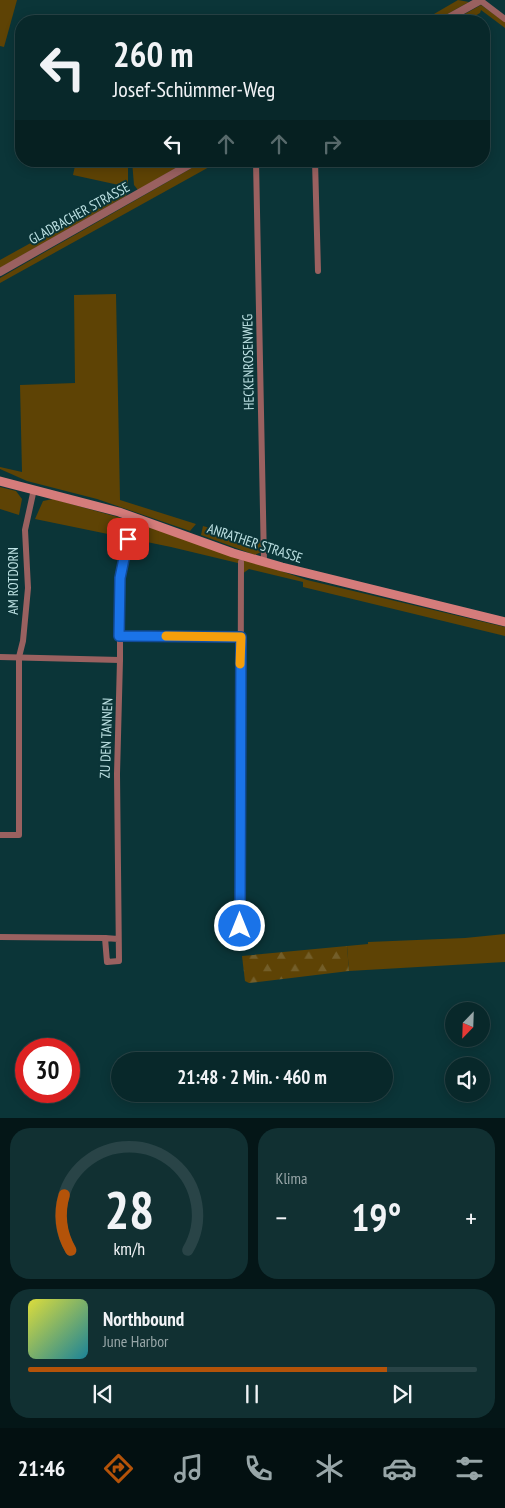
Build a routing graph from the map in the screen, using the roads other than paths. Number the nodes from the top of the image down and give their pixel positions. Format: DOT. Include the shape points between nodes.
graph roads {
  1 [pos="479,1"];
  2 [pos="454,15"];
  3 [pos="505,19"];
  4 [pos="185,167"];
  5 [pos="256,167"];
  6 [pos="315,167"];
  7 [pos="318,271"];
  8 [pos="0,272"];
  9 [pos="0,481"];
  10 [pos="34,489"];
  11 [pos="128,539"];
  12 [pos="241,562"];
  13 [pos="264,562"];
  14 [pos="505,622"];
  15 [pos="119,636"];
  16 [pos="241,637"];
  17 [pos="0,657"];
  18 [pos="19,657"];
  19 [pos="120,660"];
  20 [pos="0,835"];
  21 [pos="0,937"];
  22 [pos="105,938"];
  23 [pos="118,939"];
  24 [pos="240,942"];
  1 -- 2 [label="street"];
  1 -- 3 [label="street"];
  4 -- 8 [label="street, GLADBACHER STRASSE"];
  5 -- 13 [label="street, HECKENROSENWEG"];
  6 -- 7 [label="street"];
  9 -- 10 [label="main road, ANRATHER STRASSE"];
  10 -- 13 [label="main road, ANRATHER STRASSE" via="135,516"];
  10 -- 18 [label="street, AM ROTDORN" via="25,530 28,588"];
  11 -- 15 [label="street, ZU DEN TANNEN" via="120,578"];
  12 -- 16 [label="street"];
  13 -- 14 [label="main road, ANRATHER STRASSE"];
  15 -- 16 [label="street"];
  15 -- 19 [label="street, ZU DEN TANNEN"];
  16 -- 24 [label="street"];
  17 -- 18 [label="street"];
  18 -- 19 [label="street"];
  18 -- 20 [label="street, AM ROTDORN" via="19,835"];
  19 -- 23 [label="street, ZU DEN TANNEN"];
  21 -- 22 [label="street"];
  22 -- 23 [label="street"];
  22 -- 23 [label="street, ZU DEN TANNEN" via="107,962 119,961"];
}
